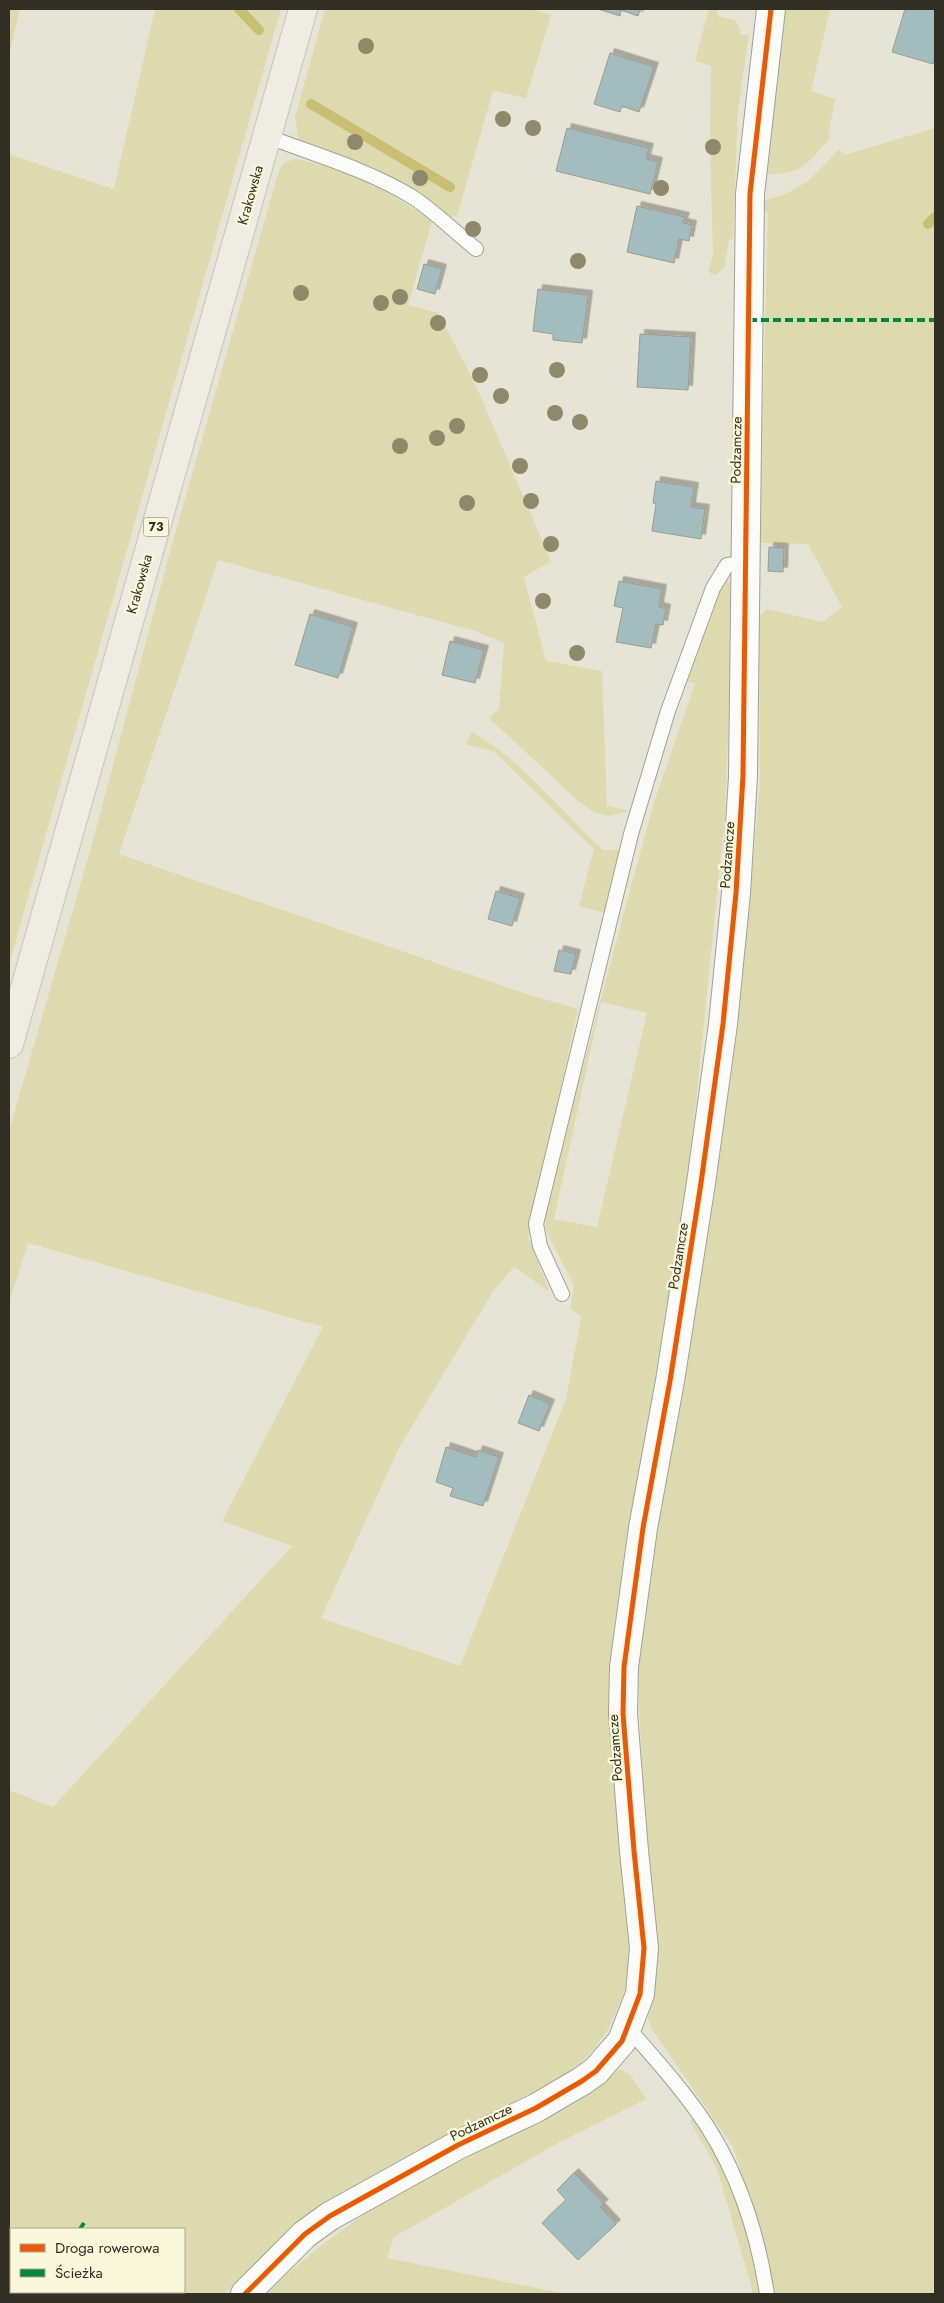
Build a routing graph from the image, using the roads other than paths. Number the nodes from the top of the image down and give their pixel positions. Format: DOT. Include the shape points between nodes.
graph roads {
  1 [pos="303,9"];
  2 [pos="771,9"];
  3 [pos="266,136"];
  4 [pos="476,249"];
  5 [pos="746,563"];
  6 [pos="9,1044"];
  7 [pos="562,1294"];
  8 [pos="628,2028"];
  9 [pos="244,2294"];
  10 [pos="767,2294"];
  1 -- 3 [label="main road, Krakowska / 73"];
  2 -- 5 [label="street, Podzamcze" via="750,194"];
  3 -- 4 [label="lane" via="381,181 428,208"];
  3 -- 6 [label="main road, Krakowska / 73"];
  5 -- 7 [label="lane" via="727,565 713,588 668,711 630,839 536,1224 540,1246"];
  5 -- 8 [label="street, Podzamcze" via="743,776 723,1024 675,1353 643,1528 624,1667 623,1714 644,1948 640,1994"];
  8 -- 9 [label="street, Podzamcze" via="614,2052 582,2081 330,2216 305,2234"];
  8 -- 10 [label="lane" via="688,2099 727,2163 756,2242"];
}
